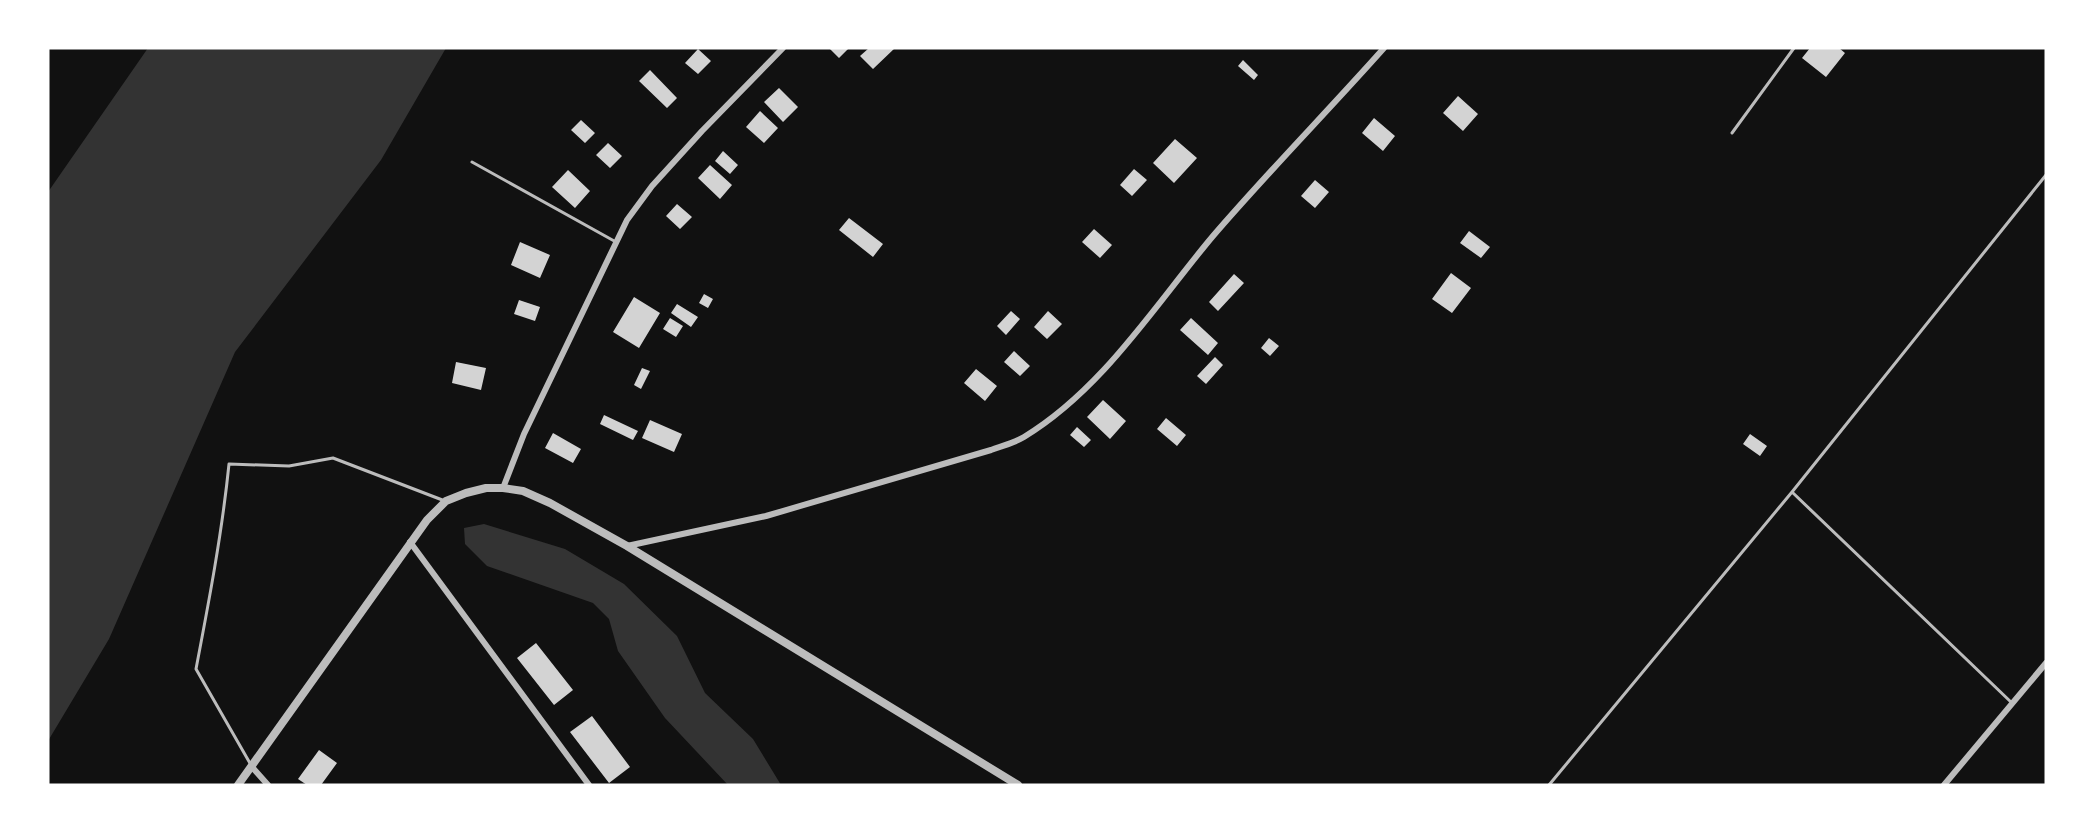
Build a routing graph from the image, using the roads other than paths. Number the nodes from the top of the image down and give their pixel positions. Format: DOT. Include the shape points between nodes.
graph roads {
  1 [pos="783,48"];
  2 [pos="1384,48"];
  3 [pos="1794,48"];
  4 [pos="1732,133"];
  5 [pos="472,162"];
  6 [pos="2046,175"];
  7 [pos="616,242"];
  8 [pos="503,488"];
  9 [pos="1792,492"];
  10 [pos="446,501"];
  11 [pos="410,542"];
  12 [pos="627,546"];
  13 [pos="2046,663"];
  14 [pos="2013,704"];
  15 [pos="251,766"];
  16 [pos="238,785"];
  17 [pos="268,785"];
  18 [pos="589,785"];
  19 [pos="1018,785"];
  20 [pos="1549,785"];
  21 [pos="1944,785"];
  1 -- 7 [label="street" via="652,186"];
  2 -- 12 [label="street" via="1214,235 1087,386 1023,438 766,516"];
  3 -- 4 [label="lane"];
  5 -- 7 [label="lane"];
  6 -- 9 [label="lane"];
  7 -- 8 [label="street" via="529,423"];
  8 -- 10 [label="street" via="486,488"];
  8 -- 12 [label="street" via="523,491 550,503"];
  9 -- 14 [label="lane"];
  9 -- 20 [label="lane"];
  10 -- 11 [label="street"];
  10 -- 15 [label="lane" via="333,458 289,466 229,464 212,589 196,669"];
  11 -- 15 [label="street"];
  11 -- 18 [label="street"];
  12 -- 19 [label="street"];
  13 -- 14 [label="street"];
  14 -- 21 [label="street"];
  15 -- 16 [label="street"];
  15 -- 17 [label="street"];
}
